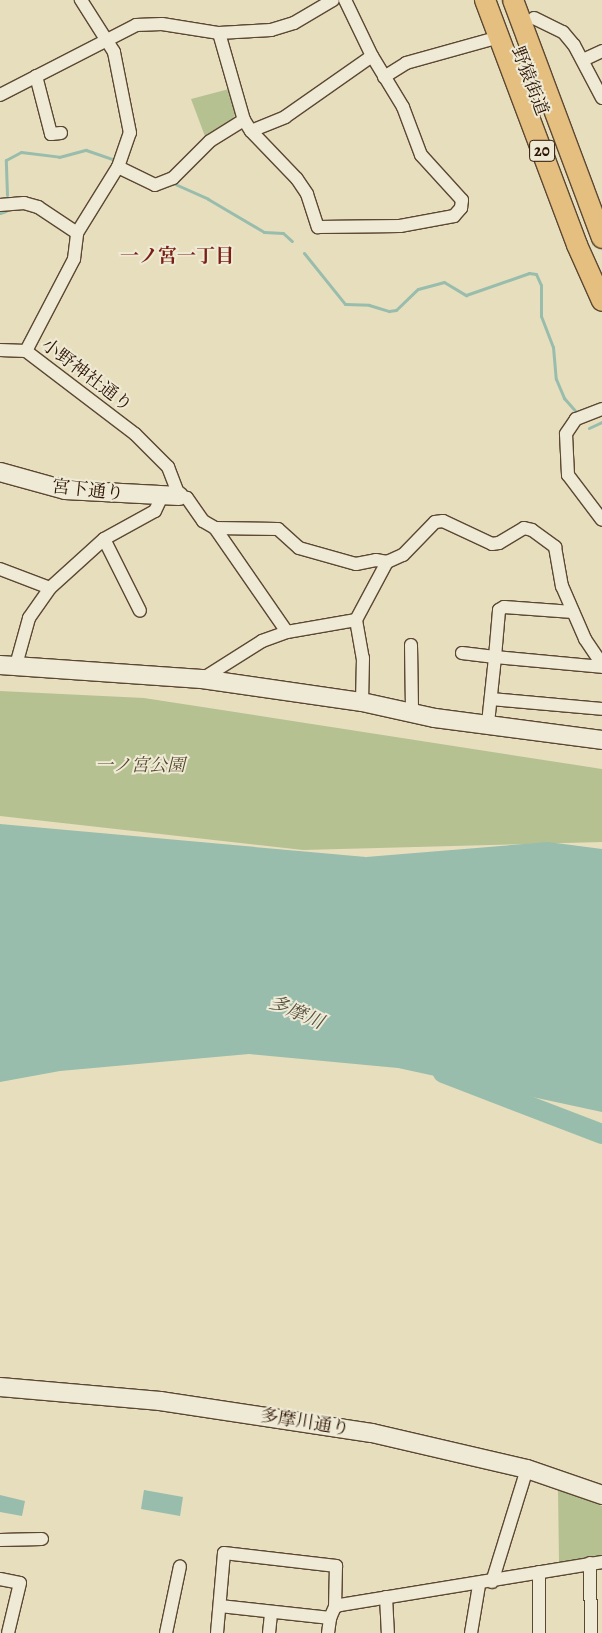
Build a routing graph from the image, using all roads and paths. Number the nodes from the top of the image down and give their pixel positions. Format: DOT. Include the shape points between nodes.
graph roads {
  1 [pos="81,0"];
  2 [pos="332,0"];
  3 [pos="345,0"];
  4 [pos="485,0"];
  5 [pos="499,0"];
  6 [pos="513,0"];
  7 [pos="530,9"];
  8 [pos="219,33"];
  9 [pos="499,37"];
  10 [pos="106,39"];
  11 [pos="602,51"];
  12 [pos="372,56"];
  13 [pos="583,60"];
  14 [pos="36,76"];
  15 [pos="384,77"];
  16 [pos="0,95"];
  17 [pos="602,98"];
  18 [pos="244,120"];
  19 [pos="251,131"];
  20 [pos="61,133"];
  21 [pos="118,167"];
  22 [pos="602,200"];
  23 [pos="0,205"];
  24 [pos="77,233"];
  25 [pos="602,238"];
  26 [pos="602,275"];
  27 [pos="602,302"];
  28 [pos="0,350"];
  29 [pos="26,351"];
  30 [pos="602,409"];
  31 [pos="0,472"];
  32 [pos="171,496"];
  33 [pos="602,520"];
  34 [pos="216,528"];
  35 [pos="104,539"];
  36 [pos="387,562"];
  37 [pos="0,569"];
  38 [pos="50,588"];
  39 [pos="140,611"];
  40 [pos="573,612"];
  41 [pos="356,620"];
  42 [pos="287,632"];
  43 [pos="411,644"];
  44 [pos="462,653"];
  45 [pos="494,657"];
  46 [pos="8,665"];
  47 [pos="602,666"];
  48 [pos="202,679"];
  49 [pos="491,699"];
  50 [pos="362,702"];
  51 [pos="602,709"];
  52 [pos="412,712"];
  53 [pos="488,723"];
  54 [pos="602,740"];
  55 [pos="0,1387"];
  56 [pos="527,1469"];
  57 [pos="602,1495"];
  58 [pos="42,1539"];
  59 [pos="0,1540"];
  60 [pos="596,1563"];
  61 [pos="180,1566"];
  62 [pos="539,1572"];
  63 [pos="0,1579"];
  64 [pos="492,1582"];
  65 [pos="479,1584"];
  66 [pos="386,1598"];
  67 [pos="220,1606"];
  68 [pos="271,1613"];
  69 [pos="332,1613"];
  70 [pos="8,1633"];
  71 [pos="166,1633"];
  72 [pos="217,1633"];
  73 [pos="269,1633"];
  74 [pos="328,1633"];
  75 [pos="388,1633"];
  76 [pos="471,1633"];
  77 [pos="539,1633"];
  78 [pos="591,1633"];
  1 -- 10 [label="street, 小野神社通り"];
  2 -- 8 [label="street" via="283,28"];
  3 -- 12 [label="street"];
  4 -- 9 [label="main road, 20"];
  5 -- 26 [label="main road, 野猿街道 / 20"];
  6 -- 25 [label="main road, 野猿街道 / 20"];
  7 -- 13 [label="street" via="563,32"];
  7 -- 22 [label="main road, 20"];
  8 -- 10 [label="street" via="152,23 136,25"];
  8 -- 18 [label="street"];
  9 -- 15 [label="street" via="406,63"];
  9 -- 27 [label="main road, 20" via="577,245"];
  10 -- 14 [label="street"];
  10 -- 21 [label="street, 小野神社通り" via="120,70 129,117 130,133"];
  11 -- 13 [label="street"];
  12 -- 15 [label="street"];
  12 -- 19 [label="street" via="285,117"];
  13 -- 17 [label="street"];
  14 -- 16 [label="street"];
  14 -- 20 [label="street" via="51,134"];
  15 -- 19 [label="street" via="404,107 426,164 462,200 461,208 454,216 400,226 318,227 307,194 297,179"];
  18 -- 19 [label="street"];
  18 -- 21 [label="street" via="210,141 173,178 155,185"];
  21 -- 24 [label="street, 小野神社通り"];
  23 -- 24 [label="street" via="24,203 38,208"];
  24 -- 29 [label="street, 小野神社通り" via="74,259"];
  28 -- 29 [label="street"];
  29 -- 32 [label="street, 小野神社通り" via="135,434 168,466"];
  30 -- 33 [label="street" via="576,419 566,434 568,476"];
  31 -- 32 [label="street, 宮下通り" via="65,490"];
  32 -- 34 [label="street" via="187,498 203,521"];
  32 -- 35 [label="street" via="155,511"];
  34 -- 36 [label="street" via="278,529 299,548 356,564 376,560"];
  34 -- 42 [label="street"];
  35 -- 38 [label="street"];
  35 -- 39 [label="street"];
  36 -- 40 [label="street" via="403,555 435,522 443,521 492,544 524,528 555,547 562,586"];
  36 -- 41 [label="street"];
  37 -- 38 [label="street"];
  38 -- 46 [label="street" via="29,618"];
  40 -- 45 [label="street" via="499,610"];
  40 -- 47 [label="street"];
  41 -- 42 [label="street"];
  41 -- 50 [label="street" via="363,658"];
  42 -- 48 [label="street" via="242,651"];
  43 -- 52 [label="street"];
  44 -- 45 [label="street"];
  45 -- 47 [label="street"];
  45 -- 49 [label="street"];
  46 -- 48 [label="street"];
  48 -- 50 [label="street"];
  49 -- 51 [label="street"];
  49 -- 53 [label="street"];
  50 -- 52 [label="street"];
  52 -- 53 [label="street"];
  53 -- 54 [label="street"];
  55 -- 56 [label="street, 多摩川通り" via="160,1401 264,1416 381,1435"];
  56 -- 57 [label="street, 多摩川通り"];
  56 -- 64 [label="street"];
  58 -- 59 [label="street"];
  60 -- 62 [label="street"];
  60 -- 78 [label="street"];
  61 -- 71 [label="street"];
  62 -- 64 [label="street"];
  62 -- 77 [label="street"];
  63 -- 70 [label="street" via="20,1583"];
  64 -- 65 [label="street"];
  65 -- 66 [label="street"];
  65 -- 76 [label="street"];
  66 -- 69 [label="street"];
  66 -- 75 [label="street"];
  67 -- 68 [label="street"];
  67 -- 69 [label="street" via="224,1553 336,1566"];
  67 -- 72 [label="street"];
  68 -- 69 [label="street"];
  68 -- 73 [label="street"];
  69 -- 74 [label="street"];
}
